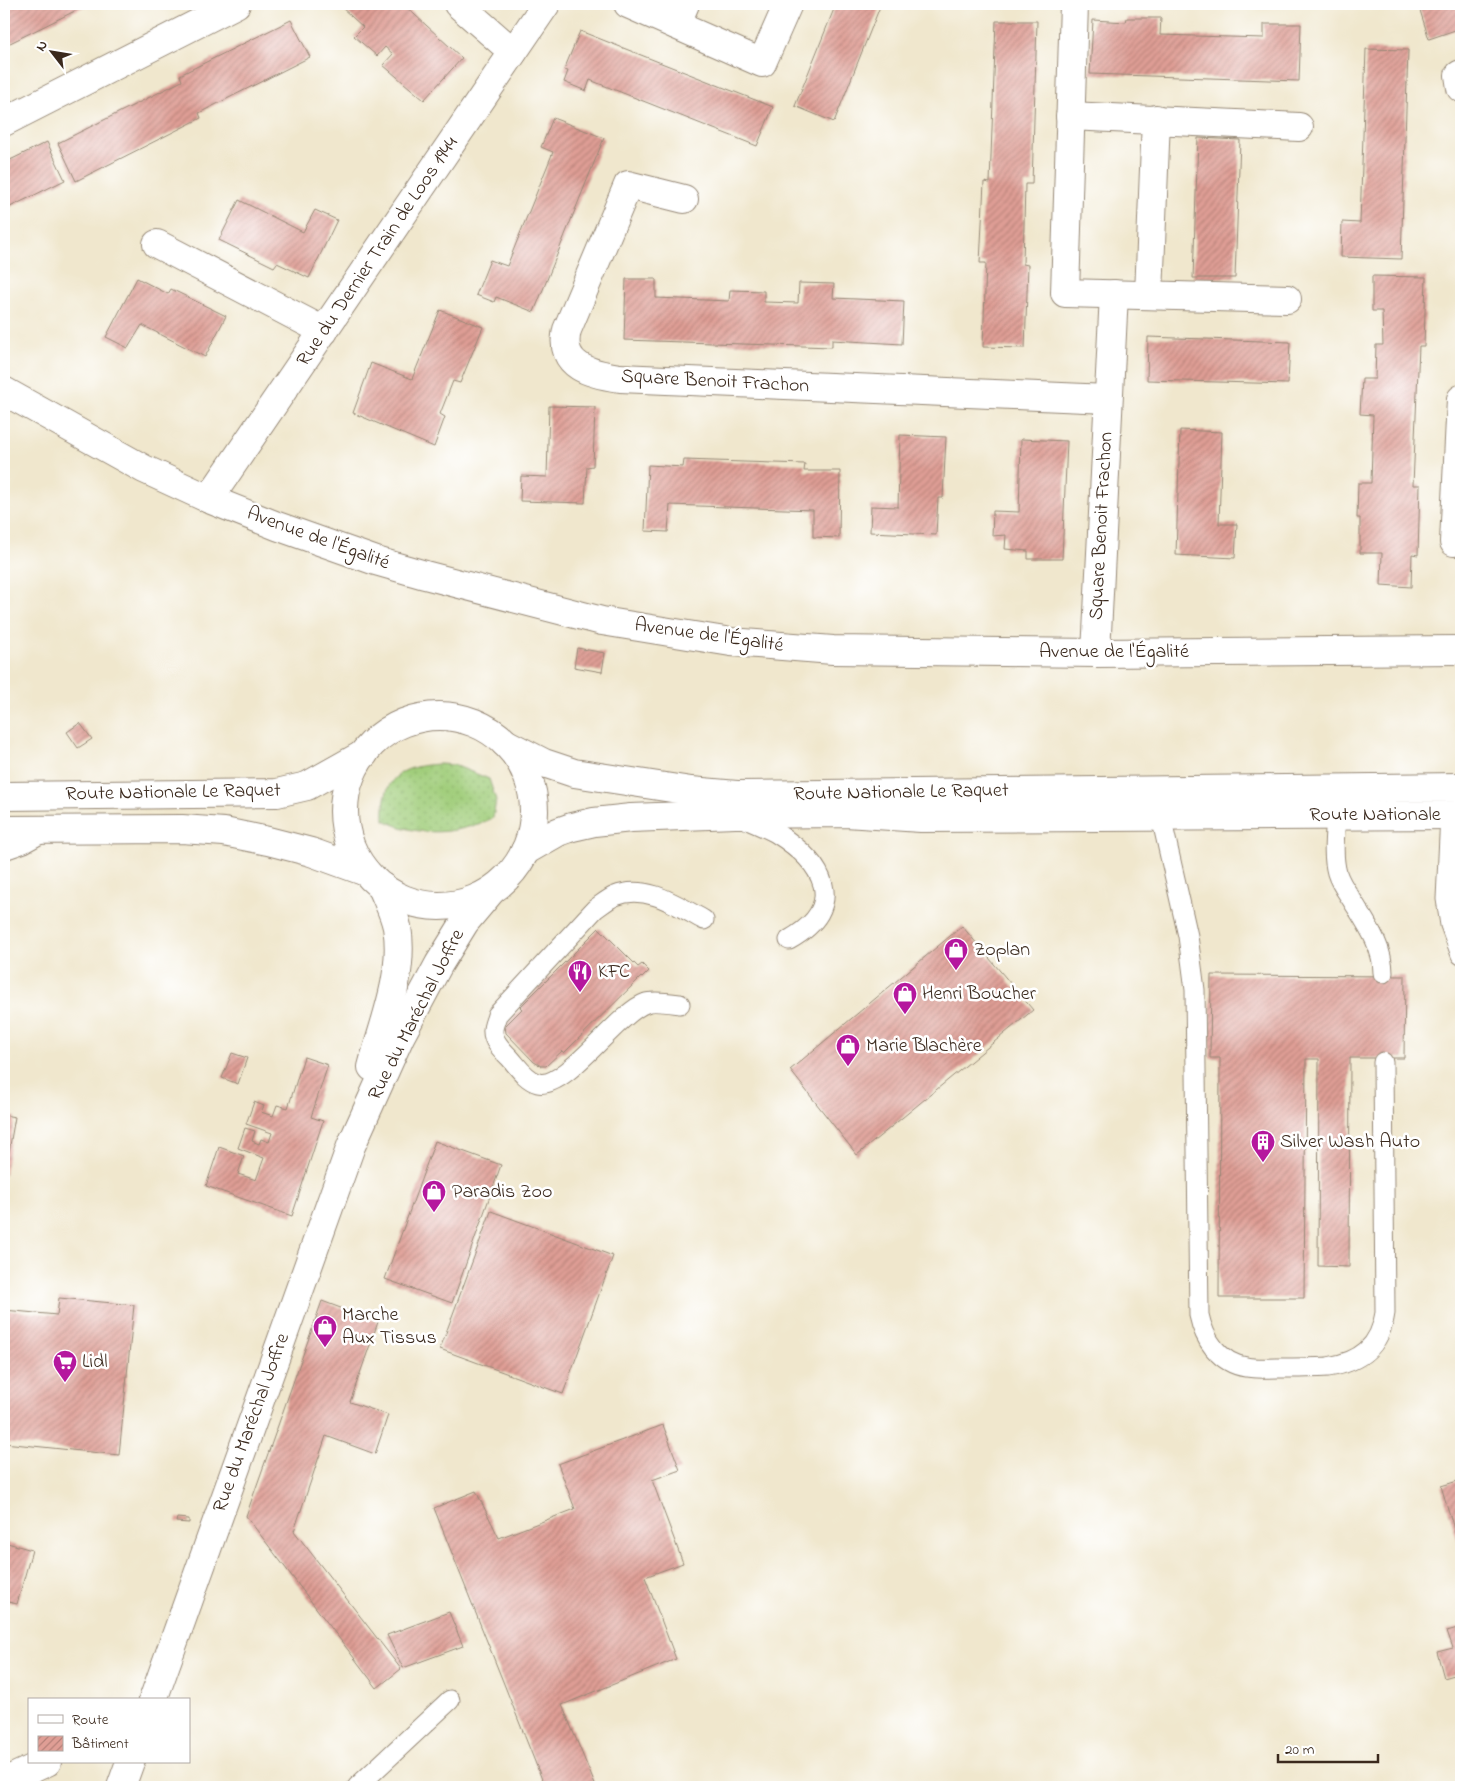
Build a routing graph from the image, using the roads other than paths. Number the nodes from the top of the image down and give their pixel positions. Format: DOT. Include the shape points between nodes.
graph roads {
  1 [pos="236,4"];
  2 [pos="458,4"];
  3 [pos="546,4"];
  4 [pos="628,4"];
  5 [pos="788,4"];
  6 [pos="1074,4"];
  7 [pos="681,14"];
  8 [pos="513,52"];
  9 [pos="1461,74"];
  10 [pos="1461,88"];
  11 [pos="1070,116"];
  12 [pos="1156,120"];
  13 [pos="4,122"];
  14 [pos="1299,126"];
  15 [pos="684,199"];
  16 [pos="157,244"];
  17 [pos="1114,294"];
  18 [pos="1149,295"];
  19 [pos="1288,299"];
  20 [pos="324,332"];
  21 [pos="4,391"];
  22 [pos="1108,399"];
  23 [pos="1461,399"];
  24 [pos="209,499"];
  25 [pos="1454,542"];
  26 [pos="1461,650"];
  27 [pos="1096,653"];
  28 [pos="505,743"];
  29 [pos="364,754"];
  30 [pos="1461,788"];
  31 [pos="1306,790"];
  32 [pos="4,796"];
  33 [pos="49,796"];
  34 [pos="735,814"];
  35 [pos="1336,815"];
  36 [pos="1288,816"];
  37 [pos="1456,816"];
  38 [pos="1161,817"];
  39 [pos="4,830"];
  40 [pos="48,830"];
  41 [pos="4,850"];
  42 [pos="525,851"];
  43 [pos="374,879"];
  44 [pos="491,890"];
  45 [pos="1454,900"];
  46 [pos="704,920"];
  47 [pos="789,940"];
  48 [pos="1461,955"];
  49 [pos="1383,973"];
  50 [pos="680,1004"];
  51 [pos="1383,1062"];
  52 [pos="351,1146"];
  53 [pos="151,1695"];
  54 [pos="450,1700"];
  55 [pos="43,1764"];
  56 [pos="129,1764"];
  57 [pos="4,1782"];
  58 [pos="121,1787"];
  59 [pos="357,1787"];
  1 -- 13 [label="street"];
  2 -- 8 [label="street"];
  3 -- 8 [label="street, Rue du Dernier Train de Loos 1944"];
  4 -- 7 [label="street"];
  5 -- 7 [label="street" via="762,63"];
  6 -- 11 [label="street"];
  8 -- 20 [label="street, Rue du Dernier Train de Loos 1944"];
  9 -- 10 [label="street"];
  11 -- 12 [label="street"];
  11 -- 17 [label="street" via="1065,292"];
  12 -- 14 [label="street"];
  12 -- 18 [label="street"];
  15 -- 22 [label="street, Square Benoit Frachon" via="628,185 565,339 568,354 579,367 620,378"];
  16 -- 20 [label="street"];
  17 -- 18 [label="street"];
  17 -- 22 [label="street, Square Benoit Frachon"];
  18 -- 19 [label="street"];
  20 -- 24 [label="street, Rue du Dernier Train de Loos 1944"];
  21 -- 24 [label="street, Avenue de l'Égalité" via="144,469"];
  22 -- 27 [label="street, Square Benoit Frachon"];
  23 -- 25 [label="street"];
  24 -- 27 [label="street, Avenue de l'Égalité" via="376,561 602,621 731,642 833,650"];
  26 -- 27 [label="street, Avenue de l'Égalité"];
  28 -- 29 [label="street" via="469,721 432,717 396,727 378,738"];
  28 -- 31 [label="street, Route Nationale Le Raquet" via="544,763 574,773 722,794"];
  28 -- 42 [label="street" via="524,769 533,799 533,820"];
  29 -- 33 [label="street, Route Nationale Le Raquet" via="307,786 277,793"];
  29 -- 43 [label="street, Rue du Maréchal Joffre" via="349,782 345,813 347,834 354,854"];
  30 -- 31 [label="street, Route Nationale"];
  32 -- 33 [label="street, Route Nationale Le Raquet"];
  33 -- 40 [label="street"];
  34 -- 38 [label="street, Route Nationale Le Raquet" via="846,813 921,818"];
  34 -- 42 [label="street, Route Nationale Le Raquet" via="594,822 558,832"];
  34 -- 47 [label="lane" via="786,841 815,867 824,885 823,904 818,916 804,932"];
  35 -- 36 [label="street, Route Nationale"];
  35 -- 37 [label="street, Route Nationale"];
  35 -- 49 [label="lane" via="1337,874 1378,944"];
  36 -- 38 [label="street, Route Nationale Le Raquet"];
  37 -- 45 [label="lane"];
  38 -- 51 [label="lane" via="1188,936 1195,990 1199,1315 1211,1345 1235,1364 1254,1368 1339,1365 1361,1356 1379,1335 1384,1313"];
  39 -- 40 [label="street, Route Nationale Le Raquet"];
  40 -- 41 [label="lane"];
  40 -- 43 [label="street, Route Nationale Le Raquet" via="182,829 224,832 311,852"];
  42 -- 44 [label="street" via="508,877"];
  43 -- 44 [label="street, Route Nationale Le Raquet" via="410,902 441,906 472,900"];
  43 -- 52 [label="street, Rue du Maréchal Joffre" via="397,926 399,954 394,986"];
  44 -- 52 [label="street, Rue du Maréchal Joffre" via="461,928 439,964 400,1037"];
  45 -- 48 [label="lane" via="1450,925"];
  46 -- 50 [label="lane" via="645,892 614,896 595,909 497,1015 493,1031 498,1045 527,1077 545,1084 563,1075 624,1017 647,1002"];
  52 -- 53 [label="street, Rue du Maréchal Joffre"];
  54 -- 59 [label="lane"];
  55 -- 57 [label="street"];
  56 -- 58 [label="street"];
}
